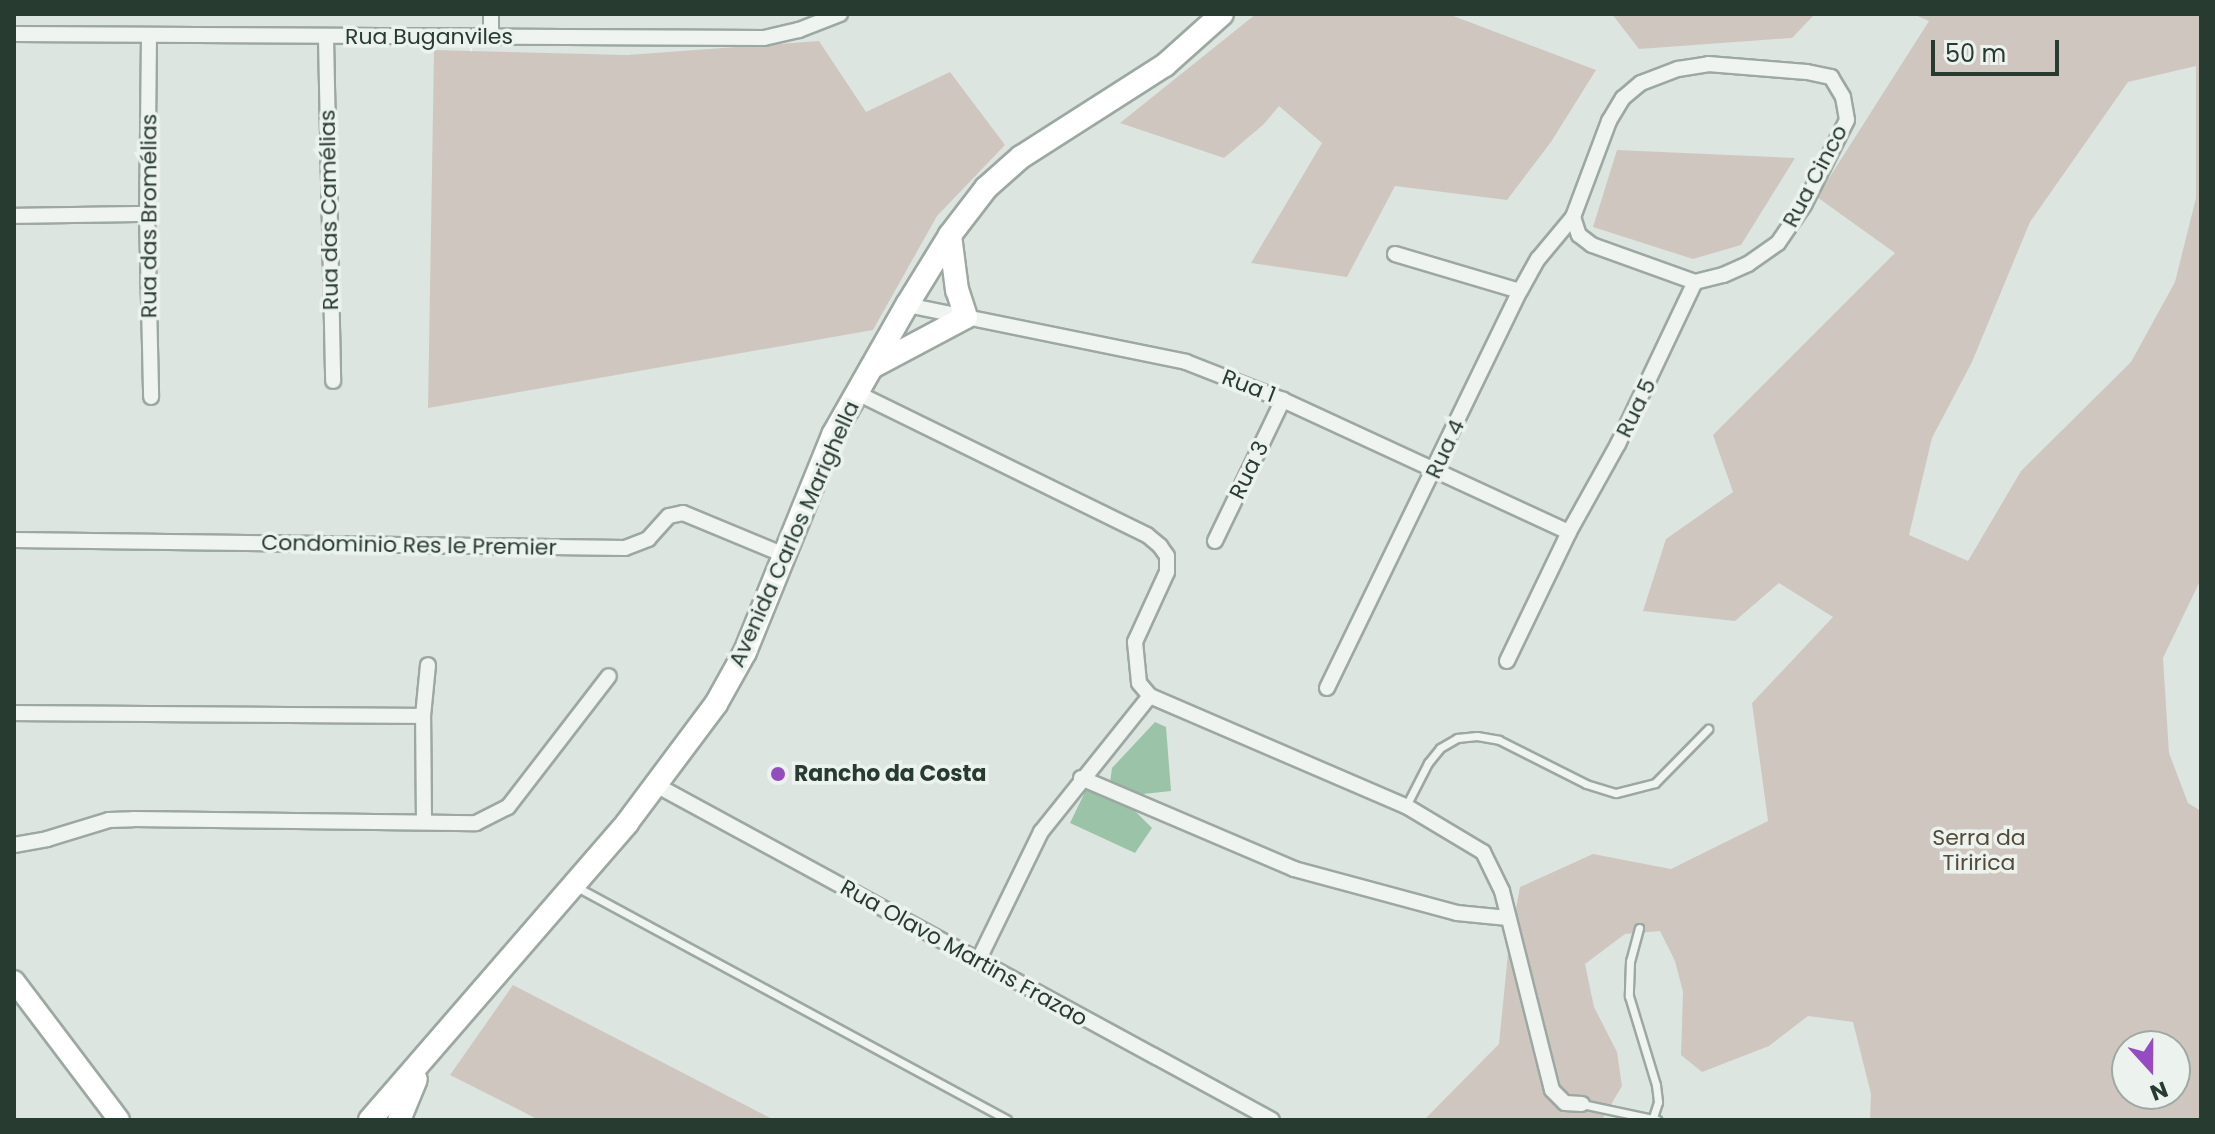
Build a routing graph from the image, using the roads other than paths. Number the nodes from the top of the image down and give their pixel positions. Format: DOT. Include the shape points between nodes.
graph roads {
  1 [pos="491,14"];
  2 [pos="840,14"];
  3 [pos="1222,14"];
  4 [pos="14,34"];
  5 [pos="149,36"];
  6 [pos="491,36"];
  7 [pos="326,38"];
  8 [pos="147,214"];
  9 [pos="14,216"];
  10 [pos="1573,217"];
  11 [pos="950,235"];
  12 [pos="1395,254"];
  13 [pos="1695,282"];
  14 [pos="1520,291"];
  15 [pos="907,305"];
  16 [pos="966,317"];
  17 [pos="871,367"];
  18 [pos="333,381"];
  19 [pos="857,393"];
  20 [pos="151,397"];
  21 [pos="1283,400"];
  22 [pos="1435,472"];
  23 [pos="1569,532"];
  24 [pos="14,540"];
  25 [pos="1215,541"];
  26 [pos="782,554"];
  27 [pos="1507,661"];
  28 [pos="428,665"];
  29 [pos="609,676"];
  30 [pos="1327,688"];
  31 [pos="1150,696"];
  32 [pos="14,713"];
  33 [pos="423,716"];
  34 [pos="1708,729"];
  35 [pos="1081,778"];
  36 [pos="656,785"];
  37 [pos="1406,806"];
  38 [pos="424,822"];
  39 [pos="14,845"];
  40 [pos="573,885"];
  41 [pos="1508,918"];
  42 [pos="1639,928"];
  43 [pos="978,961"];
  44 [pos="14,981"];
  45 [pos="426,1056"];
  46 [pos="1582,1104"];
  47 [pos="1654,1119"];
  48 [pos="119,1120"];
  49 [pos="370,1120"];
  50 [pos="399,1120"];
  51 [pos="1007,1120"];
  52 [pos="1272,1120"];
  1 -- 6 [label="street"];
  2 -- 6 [label="street, Rua Buganviles" via="764,38"];
  3 -- 11 [label="main road, Avenida Carlos Marighella" via="1165,65 1021,157 986,188"];
  4 -- 5 [label="street, Rua Buganviles"];
  5 -- 7 [label="street, Rua Buganviles"];
  5 -- 8 [label="street, Rua das Bromélias"];
  6 -- 7 [label="street, Rua Buganviles"];
  7 -- 18 [label="street, Rua das Camélias"];
  8 -- 9 [label="street"];
  8 -- 20 [label="street, Rua das Bromélias"];
  10 -- 13 [label="street" via="1579,235 1592,245"];
  10 -- 13 [label="street, Rua Cinco" via="1609,121 1623,98 1641,83 1708,64 1831,77 1843,97 1847,120 1804,205 1778,243 1748,264"];
  10 -- 14 [label="street, Rua 4"];
  11 -- 15 [label="main road, Avenida Carlos Marighella"];
  11 -- 16 [label="main road"];
  12 -- 14 [label="street"];
  13 -- 23 [label="street, Rua 5" via="1618,444"];
  14 -- 22 [label="street, Rua 4"];
  15 -- 16 [label="street, Rua 1"];
  15 -- 17 [label="main road, Avenida Carlos Marighella"];
  16 -- 17 [label="main road"];
  16 -- 21 [label="street, Rua 1" via="1186,362"];
  17 -- 19 [label="main road, Avenida Carlos Marighella"];
  19 -- 26 [label="main road, Avenida Carlos Marighella" via="833,435"];
  19 -- 31 [label="street" via="1160,546 1167,556 1167,572 1135,642 1139,683"];
  21 -- 22 [label="street, Rua 1"];
  21 -- 25 [label="street, Rua 3"];
  22 -- 23 [label="street, Rua 1"];
  22 -- 30 [label="street, Rua 4"];
  23 -- 27 [label="street, Rua 5"];
  24 -- 26 [label="street, Condominio Res le Premier" via="625,548 648,539 669,516 683,513"];
  26 -- 36 [label="main road, Avenida Carlos Marighella" via="745,652 716,704"];
  28 -- 33 [label="street"];
  29 -- 38 [label="street" via="508,807 476,823"];
  31 -- 35 [label="street"];
  31 -- 37 [label="street"];
  32 -- 33 [label="street"];
  33 -- 38 [label="street"];
  34 -- 37 [label="lane" via="1655,783 1616,793 1586,784 1499,740 1457,738 1428,763"];
  35 -- 41 [label="street" via="1318,877 1457,913"];
  35 -- 43 [label="street" via="1035,842"];
  36 -- 40 [label="main road, Avenida Carlos Marighella"];
  36 -- 43 [label="street, Rua Olavo Martins Frazao"];
  37 -- 41 [label="street" via="1483,852"];
  38 -- 39 [label="street" via="109,820"];
  40 -- 45 [label="main road, Avenida Carlos Marighella"];
  40 -- 51 [label="lane"];
  41 -- 46 [label="street" via="1552,1090 1565,1103"];
  42 -- 47 [label="lane" via="1630,961 1629,996 1656,1085"];
  43 -- 52 [label="street, Rua Olavo Martins Frazao"];
  44 -- 48 [label="street"];
  45 -- 49 [label="main road, Avenida Carlos Marighella"];
  45 -- 50 [label="main road, Avenida Carlos Marighella"];
  46 -- 47 [label="lane"];
}
